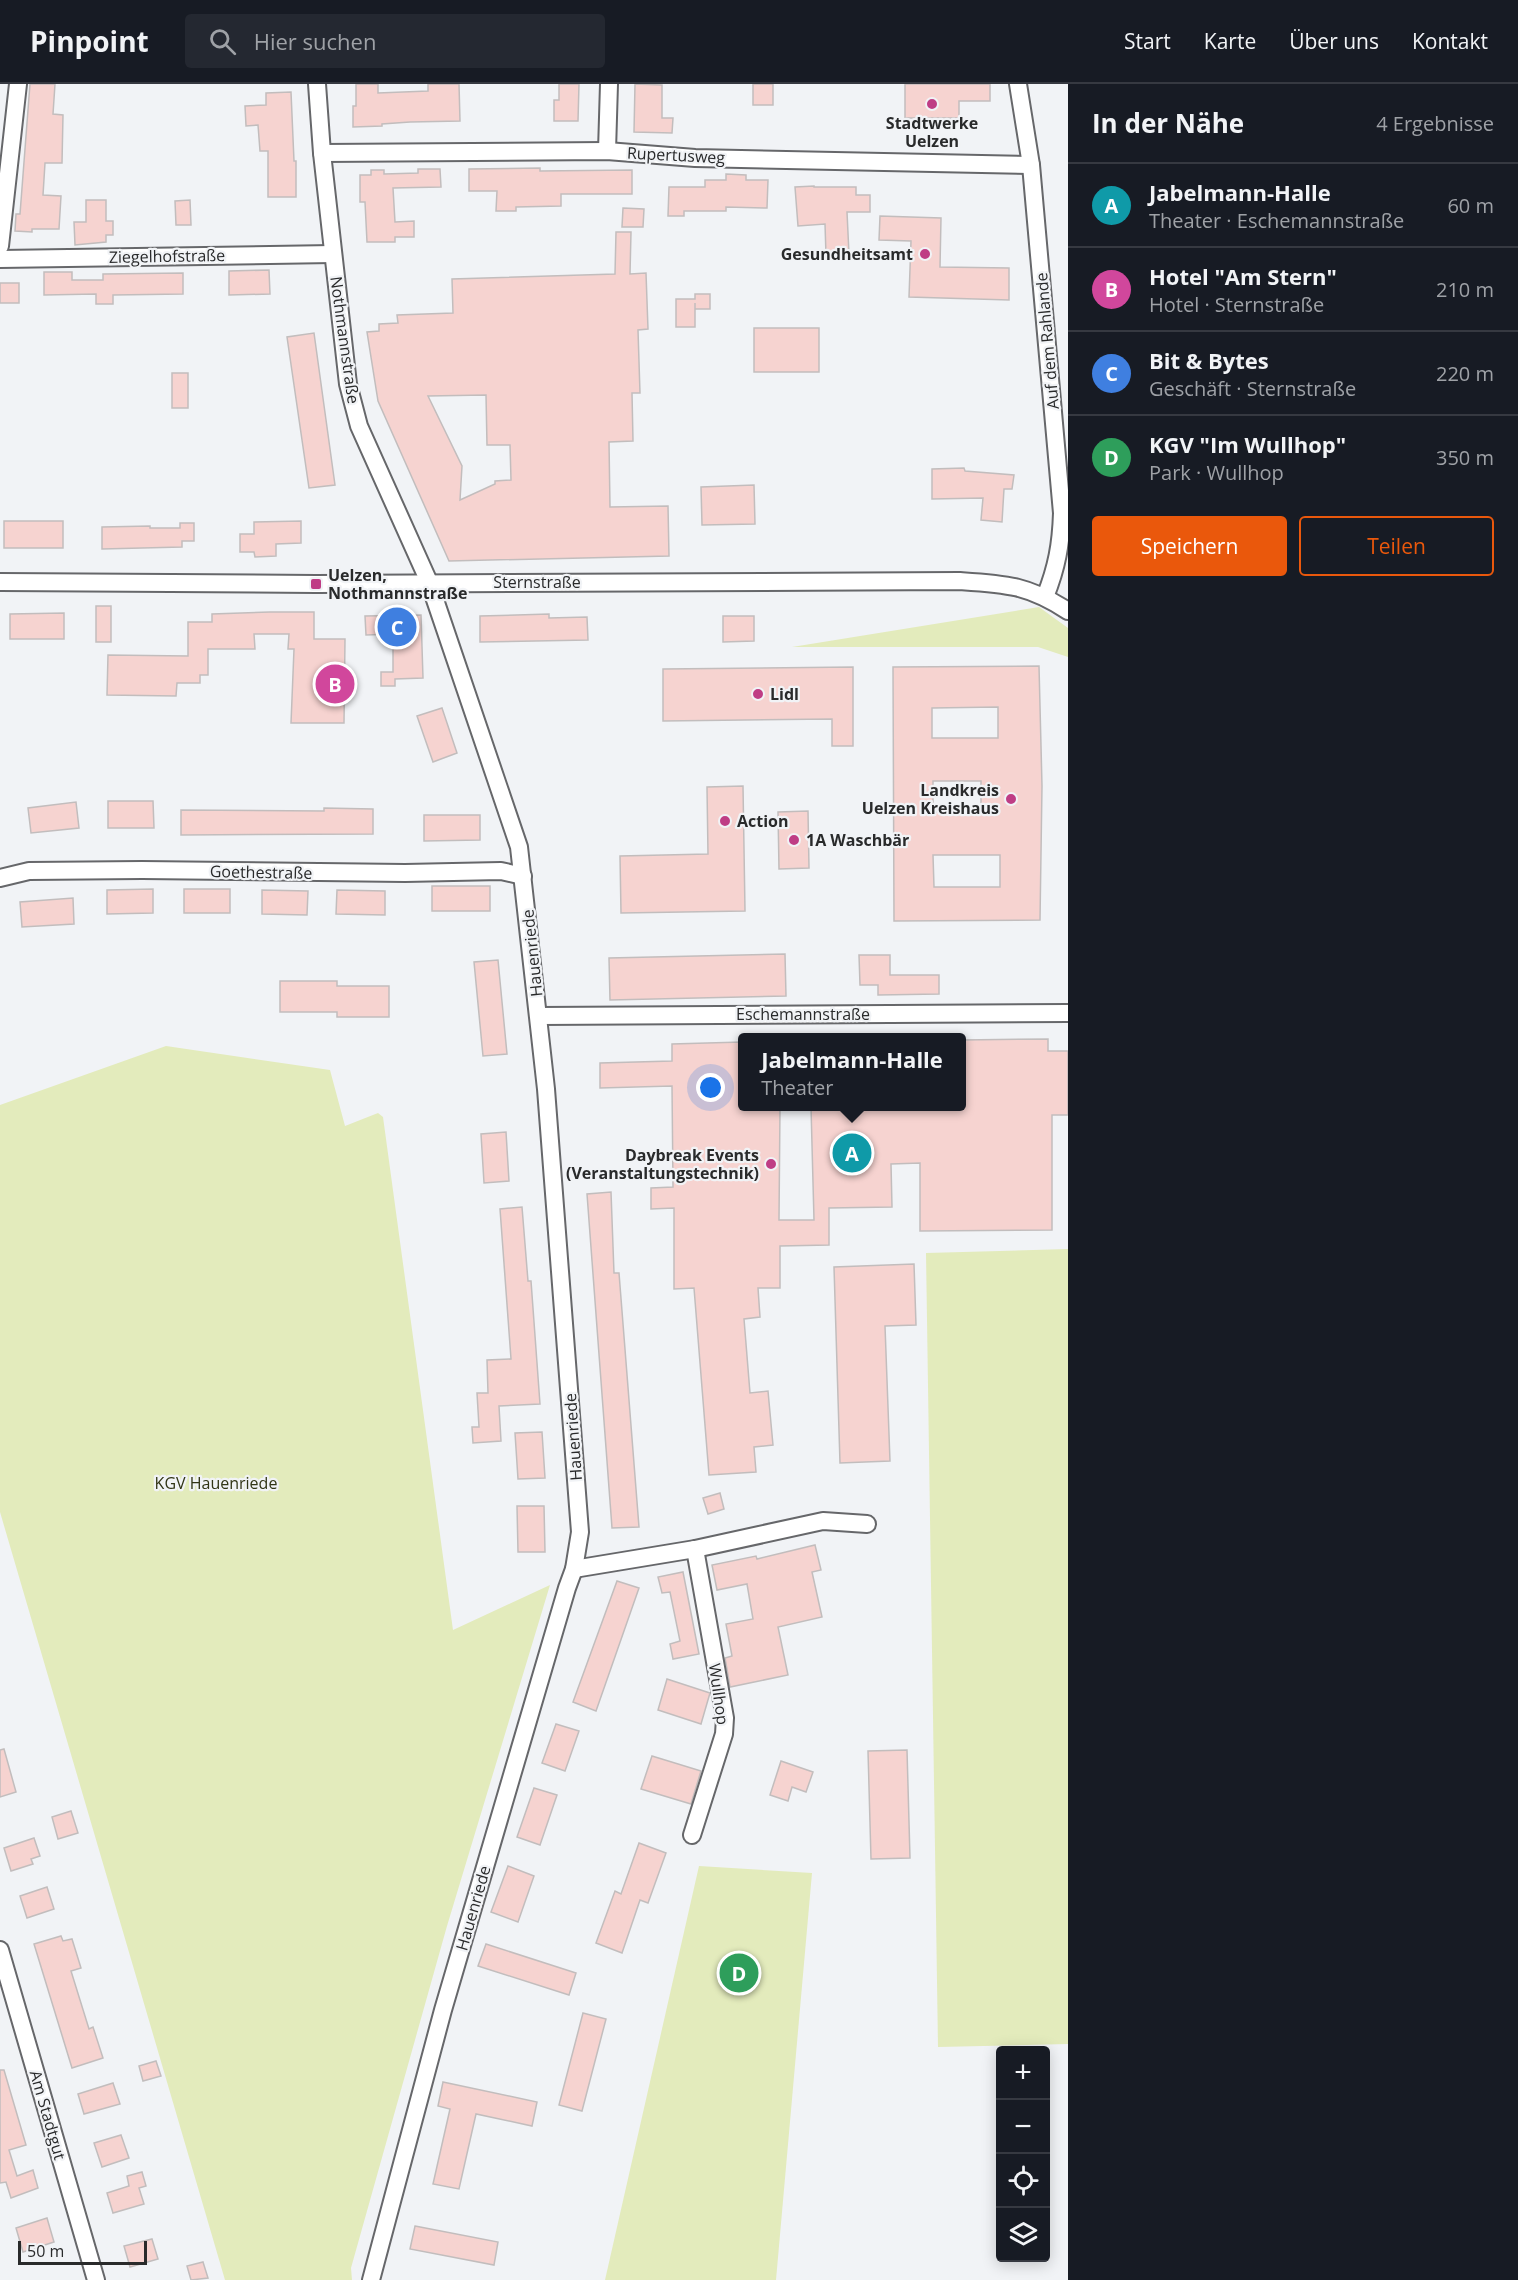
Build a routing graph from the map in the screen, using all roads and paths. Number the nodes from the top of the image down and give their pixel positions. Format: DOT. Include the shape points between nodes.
graph roads {
  1 [pos="18,84"];
  2 [pos="317,84"];
  3 [pos="609,84"];
  4 [pos="1018,84"];
  5 [pos="607,152"];
  6 [pos="322,153"];
  7 [pos="1031,165"];
  8 [pos="0,246"];
  9 [pos="333,254"];
  10 [pos="0,259"];
  11 [pos="0,582"];
  12 [pos="429,582"];
  13 [pos="1045,597"];
  14 [pos="1068,611"];
  15 [pos="523,876"];
  16 [pos="0,878"];
  17 [pos="1068,1013"];
  18 [pos="539,1016"];
  19 [pos="867,1524"];
  20 [pos="695,1549"];
  21 [pos="574,1569"];
  22 [pos="692,1835"];
  23 [pos="0,1950"];
  24 [pos="96,2280"];
  25 [pos="371,2280"];
  1 -- 8 [label="street"];
  2 -- 6 [label="street, Nothmannstraße"];
  3 -- 5 [label="street"];
  4 -- 7 [label="street, Auf dem Rahlande"];
  5 -- 6 [label="street, Rupertusweg"];
  5 -- 7 [label="street, Rupertusweg" via="694,158"];
  6 -- 9 [label="street, Nothmannstraße"];
  7 -- 13 [label="street, Auf dem Rahlande" via="1062,513 1056,569"];
  9 -- 10 [label="street, Ziegelhofstraße"];
  9 -- 12 [label="street, Nothmannstraße" via="348,384 359,426"];
  11 -- 12 [label="street, Sternstraße"];
  12 -- 13 [label="street, Sternstraße" via="960,581 1009,584"];
  12 -- 15 [label="street, Hauenriede" via="519,847"];
  13 -- 14 [label="street, Sternstraße"];
  15 -- 16 [label="street, Goethestraße" via="501,871 142,870 29,871"];
  15 -- 18 [label="street, Hauenriede"];
  17 -- 18 [label="street, Eschemannstraße"];
  18 -- 21 [label="street, Hauenriede" via="580,1532"];
  19 -- 20 [label="street" via="822,1521"];
  20 -- 21 [label="street"];
  20 -- 22 [label="street, Wullhop" via="725,1718 724,1734"];
  21 -- 25 [label="street, Hauenriede" via="443,2010"];
  23 -- 24 [label="street, Am Stadtgut"];
}
